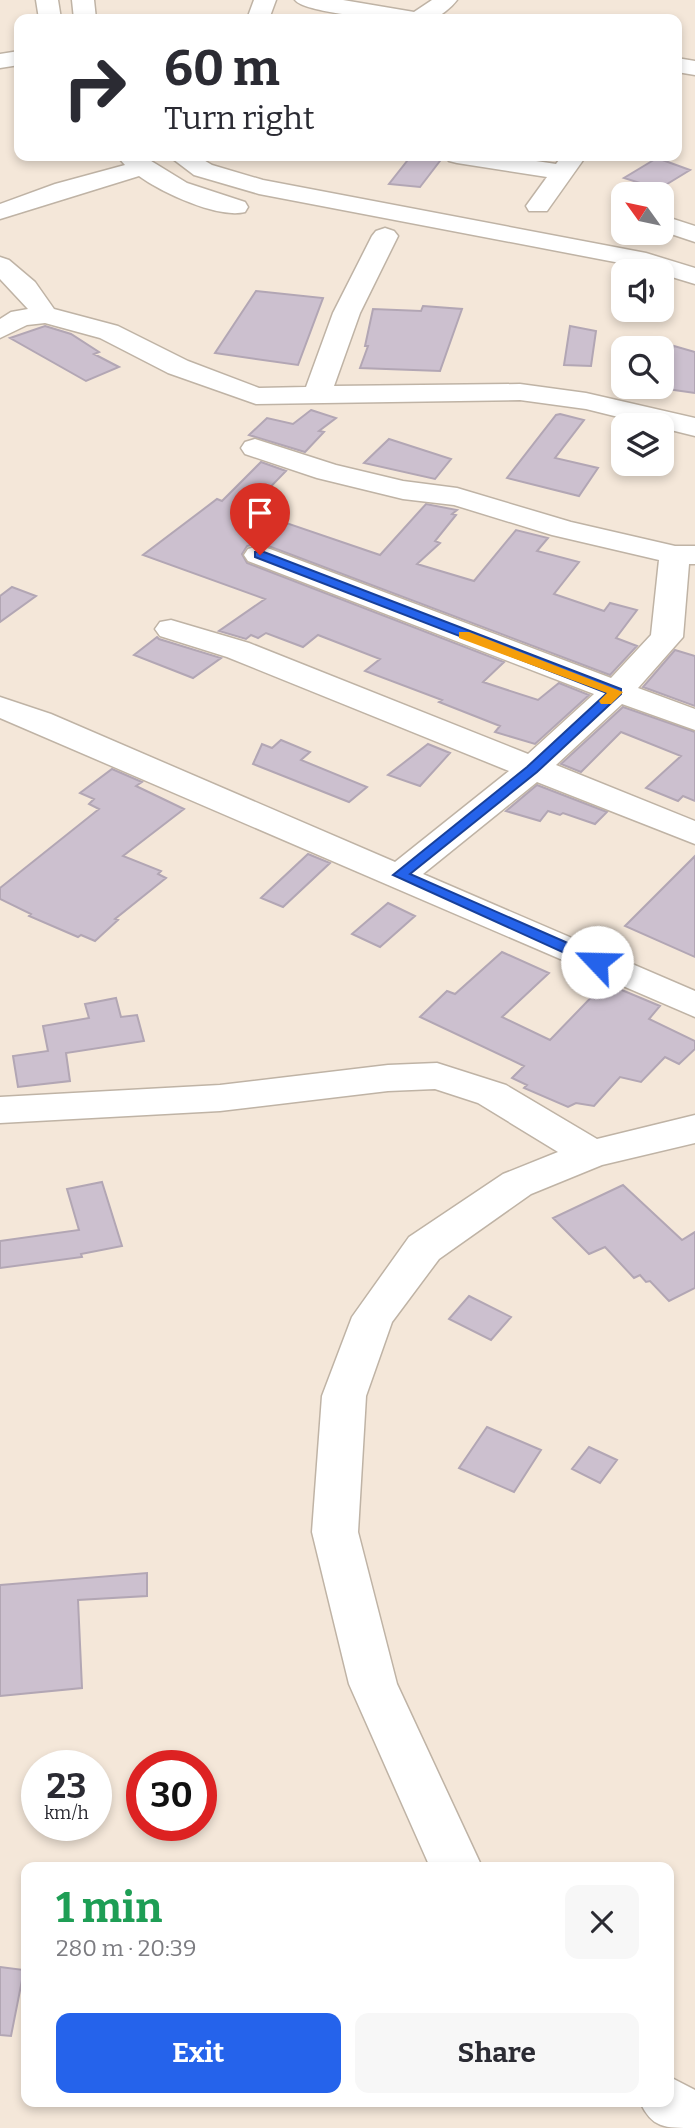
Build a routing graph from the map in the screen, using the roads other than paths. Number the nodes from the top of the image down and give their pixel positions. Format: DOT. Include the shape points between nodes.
graph roads {
  1 [pos="306,0"];
  2 [pos="446,0"];
  3 [pos="332,2"];
  4 [pos="391,14"];
  5 [pos="424,14"];
  6 [pos="189,161"];
  7 [pos="526,161"];
  8 [pos="135,162"];
  9 [pos="568,164"];
  10 [pos="538,206"];
  11 [pos="0,212"];
  12 [pos="264,214"];
  13 [pos="674,227"];
  14 [pos="358,231"];
  15 [pos="695,234"];
  16 [pos="385,236"];
  17 [pos="0,265"];
  18 [pos="695,275"];
  19 [pos="611,279"];
  20 [pos="674,295"];
  21 [pos="695,301"];
  22 [pos="45,315"];
  23 [pos="0,330"];
  24 [pos="318,395"];
  25 [pos="695,427"];
  26 [pos="255,448"];
  27 [pos="260,555"];
  28 [pos="685,555"];
  29 [pos="171,629"];
  30 [pos="616,692"];
  31 [pos="0,707"];
  32 [pos="695,720"];
  33 [pos="532,769"];
  34 [pos="695,833"];
  35 [pos="400,875"];
  36 [pos="695,1005"];
  37 [pos="0,1110"];
  38 [pos="695,1129"];
  39 [pos="592,1154"];
  40 [pos="454,1862"];
  41 [pos="673,2107"];
  42 [pos="695,2124"];
  1 -- 3 [label="street"];
  2 -- 5 [label="street"];
  3 -- 4 [label="street"];
  6 -- 18 [label="street" via="203,170 259,187 634,259"];
  7 -- 9 [label="street"];
  8 -- 11 [label="street"];
  8 -- 12 [label="street" via="177,188"];
  9 -- 10 [label="street"];
  13 -- 15 [label="street"];
  14 -- 16 [label="street"];
  16 -- 19 [label="street"];
  16 -- 24 [label="street" via="354,290 331,345"];
  17 -- 22 [label="street" via="26,288"];
  20 -- 21 [label="street"];
  22 -- 23 [label="street" via="20,318"];
  22 -- 24 [label="street" via="109,332 178,367 257,396"];
  24 -- 25 [label="street" via="520,392 586,401"];
  26 -- 28 [label="street" via="327,472 457,498"];
  27 -- 30 [label="street"];
  28 -- 30 [label="street" via="667,637"];
  29 -- 33 [label="street" via="238,650"];
  30 -- 32 [label="street"];
  30 -- 33 [label="street"];
  31 -- 35 [label="street"];
  33 -- 34 [label="street"];
  33 -- 35 [label="street"];
  35 -- 36 [label="street"];
  37 -- 39 [label="street" via="220,1098 437,1076 492,1094"];
  38 -- 39 [label="street"];
  39 -- 40 [label="street" via="517,1184 424,1248 373,1317 344,1396 335,1532 373,1684"];
  41 -- 42 [label="street"];
}
